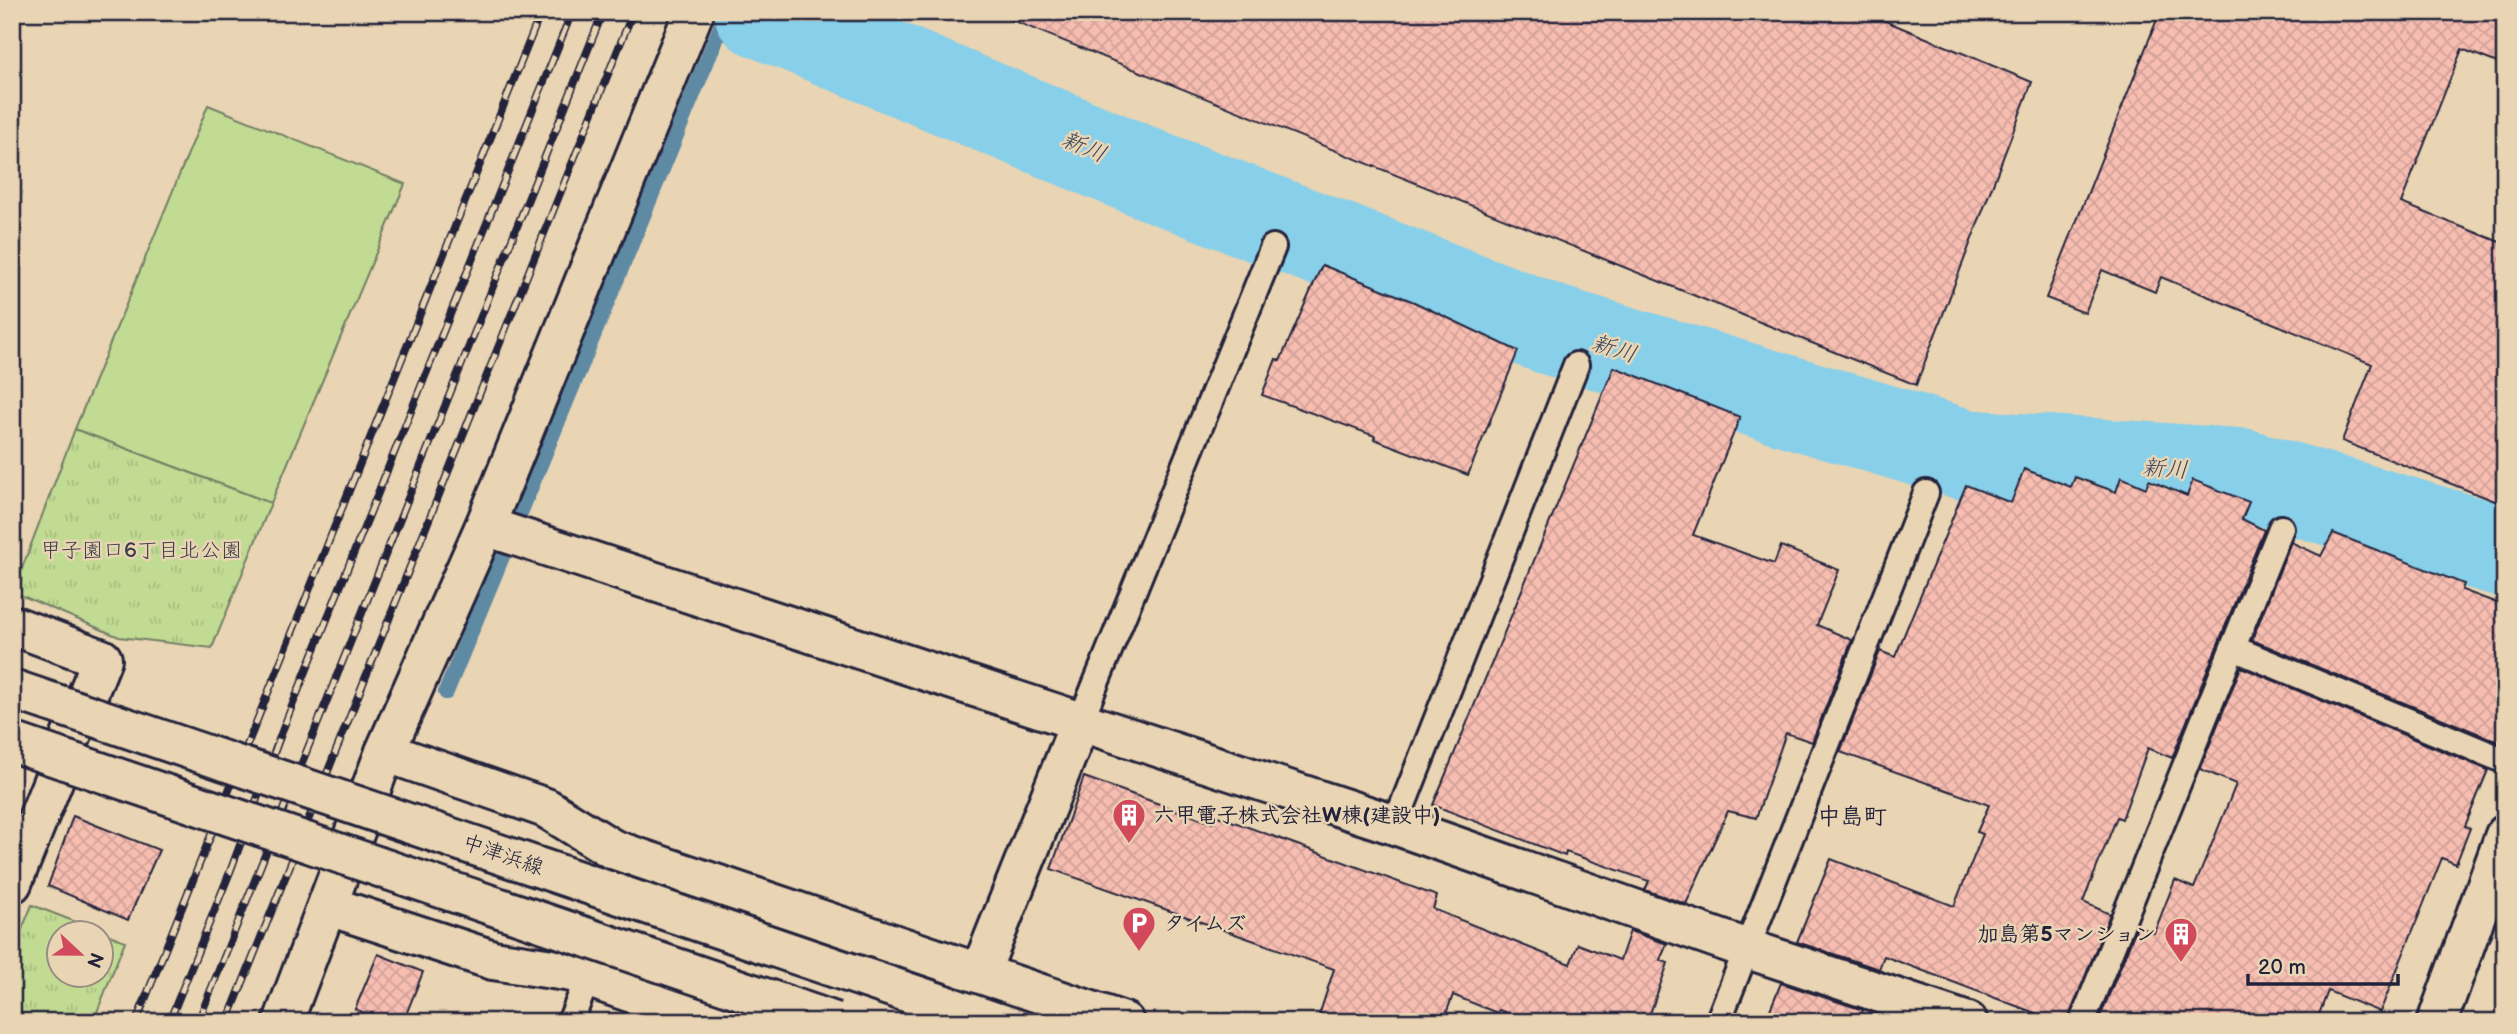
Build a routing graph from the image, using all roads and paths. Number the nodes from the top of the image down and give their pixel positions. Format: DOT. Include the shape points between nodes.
graph roads {
  1 [pos="694,12"];
  2 [pos="1273,247"];
  3 [pos="1576,365"];
  4 [pos="1926,493"];
  5 [pos="485,526"];
  6 [pos="2281,528"];
  7 [pos="12,625"];
  8 [pos="2233,648"];
  9 [pos="12,689"];
  10 [pos="1081,720"];
  11 [pos="12,742"];
  12 [pos="385,752"];
  13 [pos="2505,761"];
  14 [pos="27,807"];
  15 [pos="1395,825"];
  16 [pos="2505,835"];
  17 [pos="12,883"];
  18 [pos="329,906"];
  19 [pos="1748,948"];
  20 [pos="980,973"];
  21 [pos="588,978"];
  22 [pos="283,1022"];
  23 [pos="570,1022"];
  24 [pos="715,1022"];
  25 [pos="835,1022"];
  26 [pos="962,1022"];
  27 [pos="995,1022"];
  28 [pos="1124,1022"];
  29 [pos="1718,1022"];
  30 [pos="1968,1022"];
  31 [pos="2082,1022"];
  32 [pos="2437,1022"];
  1 -- 5 [label="street"];
  2 -- 10 [label="lane"];
  3 -- 15 [label="lane"];
  4 -- 19 [label="lane"];
  5 -- 10 [label="street"];
  5 -- 12 [label="street"];
  6 -- 8 [label="lane"];
  7 -- 14 [label="street" via="102,659"];
  8 -- 13 [label="lane"];
  8 -- 31 [label="lane"];
  9 -- 27 [label="street, 中津浜線, bridge"];
  10 -- 15 [label="street"];
  10 -- 20 [label="street"];
  11 -- 25 [label="street, bridge"];
  12 -- 18 [label="street"];
  12 -- 20 [label="street" via="546,808 612,849"];
  14 -- 17 [label="street"];
  15 -- 19 [label="street"];
  16 -- 32 [label="street"];
  18 -- 21 [label="street" via="492,960"];
  18 -- 22 [label="street"];
  19 -- 29 [label="lane"];
  19 -- 30 [label="street"];
  20 -- 26 [label="street"];
  20 -- 28 [label="street"];
  21 -- 23 [label="lane"];
  21 -- 24 [label="street"];
}
